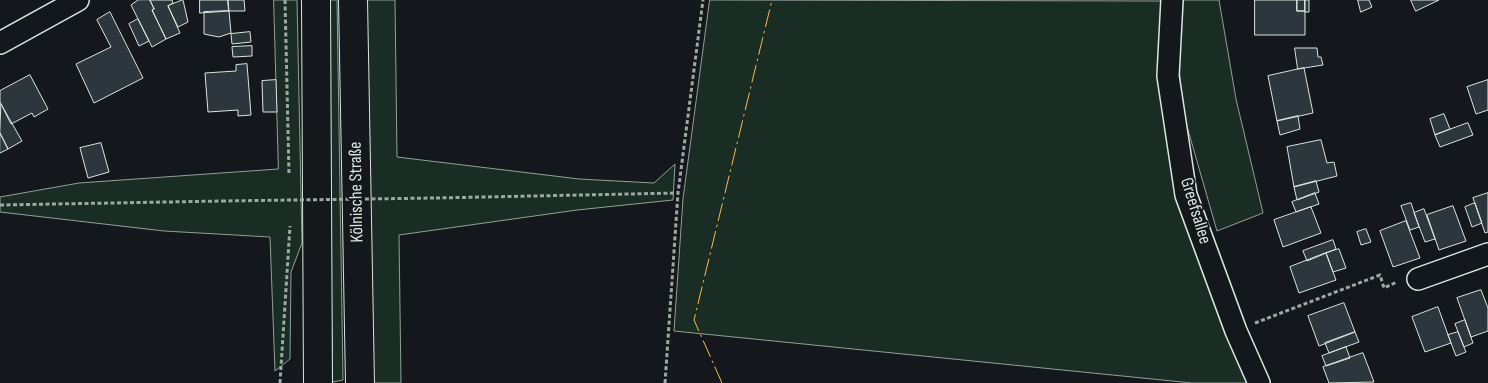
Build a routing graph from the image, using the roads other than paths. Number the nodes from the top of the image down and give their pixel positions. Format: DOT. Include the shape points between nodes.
graph roads {
  1 [pos="78,0"];
  2 [pos="316,0"];
  3 [pos="353,0"];
  4 [pos="1172,0"];
  5 [pos="0,43"];
  6 [pos="1488,254"];
  7 [pos="1418,279"];
  8 [pos="318,383"];
  9 [pos="360,383"];
  10 [pos="1259,383"];
  1 -- 5 [label="street"];
  2 -- 8 [label="main road"];
  3 -- 9 [label="main road, Kölnische Straße"];
  4 -- 10 [label="street, Greefsallee" via="1168,76 1186,195 1236,331"];
  6 -- 7 [label="street"];
}
